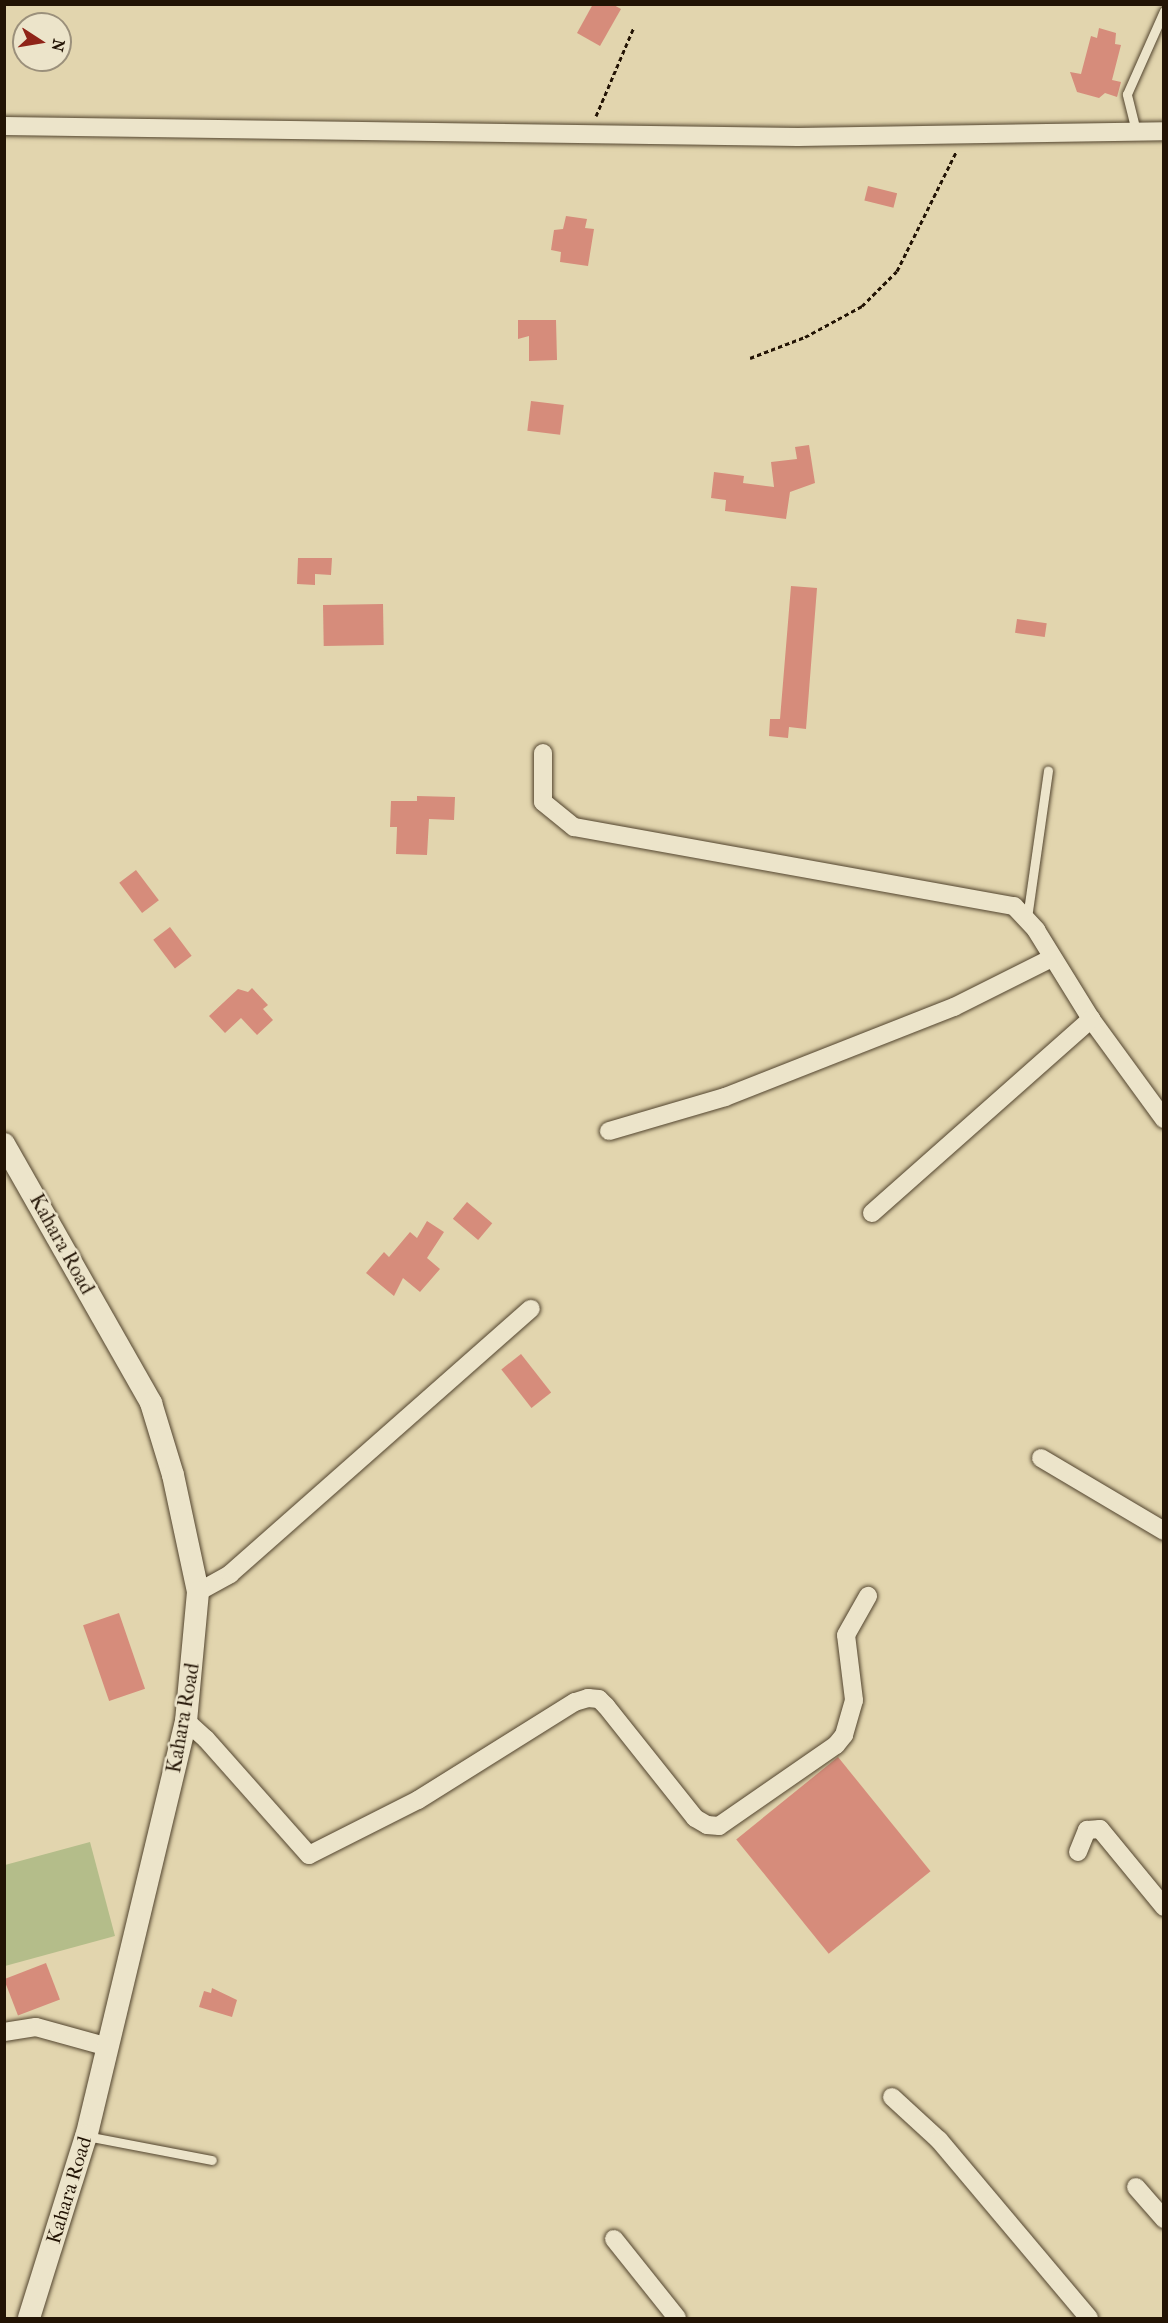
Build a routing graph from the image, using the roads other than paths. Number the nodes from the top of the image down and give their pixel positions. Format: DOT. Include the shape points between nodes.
graph roads {
  1 [pos="1164,11"];
  2 [pos="4,126"];
  3 [pos="1136,131"];
  4 [pos="1164,131"];
  5 [pos="543,753"];
  6 [pos="1048,770"];
  7 [pos="1027,918"];
  8 [pos="1052,958"];
  9 [pos="1091,1019"];
  10 [pos="1164,1119"];
  11 [pos="609,1131"];
  12 [pos="4,1144"];
  13 [pos="872,1213"];
  14 [pos="531,1309"];
  15 [pos="1041,1458"];
  16 [pos="1164,1531"];
  17 [pos="198,1592"];
  18 [pos="868,1596"];
  19 [pos="186,1721"];
  20 [pos="1078,1852"];
  21 [pos="1164,1907"];
  22 [pos="4,2032"];
  23 [pos="108,2047"];
  24 [pos="892,2097"];
  25 [pos="86,2136"];
  26 [pos="212,2160"];
  27 [pos="1136,2187"];
  28 [pos="1164,2219"];
  29 [pos="614,2239"];
  30 [pos="29,2319"];
  31 [pos="677,2319"];
  32 [pos="1089,2319"];
  1 -- 3 [label="lane" via="1127,94"];
  2 -- 3 [label="street" via="798,137"];
  3 -- 4 [label="street"];
  5 -- 7 [label="street" via="543,802 574,827 1006,903"];
  6 -- 7 [label="lane"];
  7 -- 8 [label="street"];
  8 -- 9 [label="street"];
  8 -- 11 [label="street" via="954,1007 725,1097"];
  9 -- 10 [label="street"];
  9 -- 13 [label="street"];
  12 -- 17 [label="street, Kahara Road" via="151,1403 173,1475"];
  14 -- 17 [label="street" via="230,1574"];
  15 -- 16 [label="street"];
  17 -- 19 [label="street, Kahara Road"];
  18 -- 19 [label="street" via="846,1635 854,1700 844,1735 836,1745 719,1826 695,1818 599,1699 588,1698 575,1702 418,1800 309,1856"];
  19 -- 23 [label="street, Kahara Road"];
  20 -- 21 [label="street" via="1087,1830 1100,1829"];
  22 -- 23 [label="street" via="36,2027"];
  23 -- 25 [label="street, Kahara Road"];
  24 -- 32 [label="street" via="939,2140"];
  25 -- 26 [label="lane"];
  25 -- 30 [label="street, Kahara Road"];
  27 -- 28 [label="street"];
  29 -- 31 [label="street"];
}
